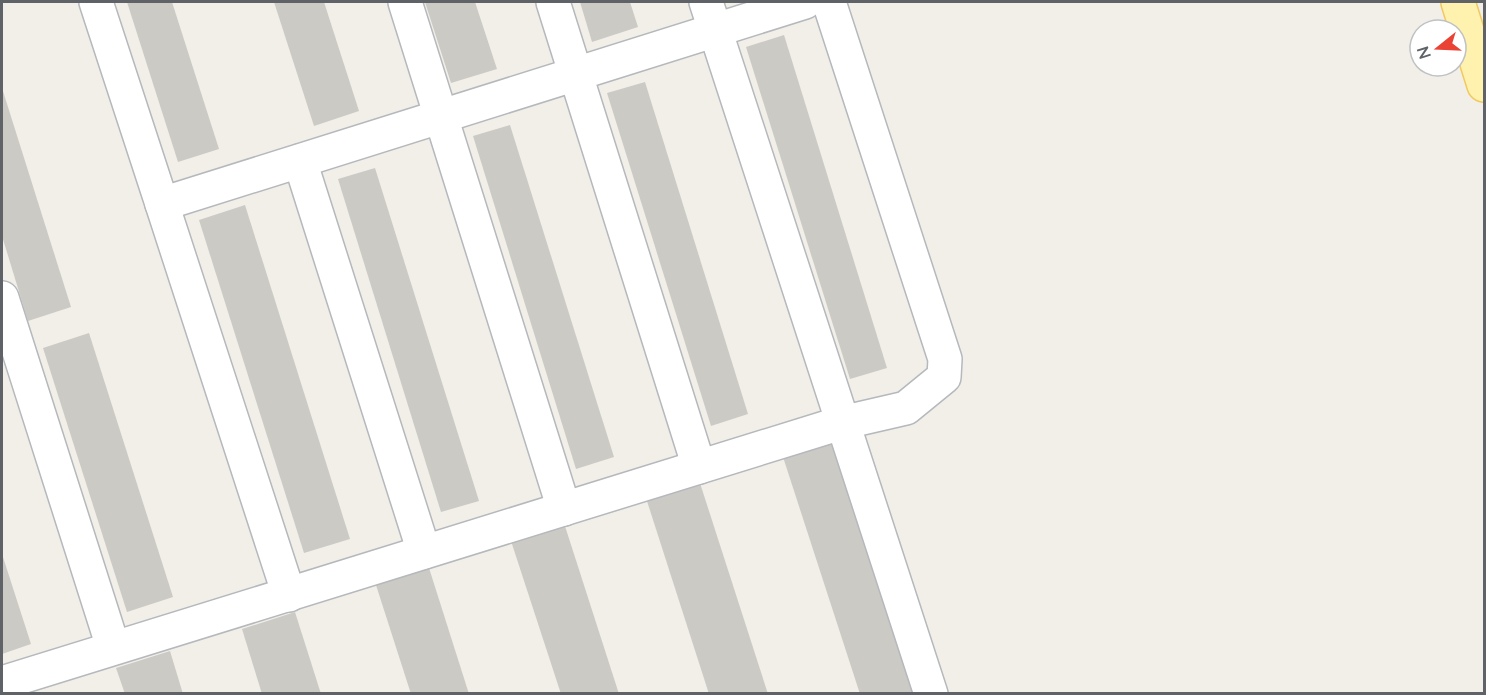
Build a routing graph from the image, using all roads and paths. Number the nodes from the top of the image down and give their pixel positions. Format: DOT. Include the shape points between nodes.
graph roads {
  1 [pos="96,2"];
  2 [pos="405,2"];
  3 [pos="553,2"];
  4 [pos="805,2"];
  5 [pos="829,2"];
  6 [pos="1458,2"];
  7 [pos="711,16"];
  8 [pos="575,74"];
  9 [pos="1485,85"];
  10 [pos="441,116"];
  11 [pos="300,161"];
  12 [pos="162,204"];
  13 [pos="2,298"];
  14 [pos="8,343"];
  15 [pos="842,423"];
  16 [pos="699,467"];
  17 [pos="564,509"];
  18 [pos="424,552"];
  19 [pos="289,595"];
  20 [pos="113,648"];
  21 [pos="2,684"];
  22 [pos="931,693"];
  1 -- 12 [label="street"];
  2 -- 10 [label="street"];
  3 -- 8 [label="street"];
  4 -- 7 [label="street"];
  5 -- 15 [label="street" via="945,359 944,377 906,408"];
  6 -- 9 [label="main road"];
  7 -- 8 [label="street"];
  7 -- 15 [label="street"];
  8 -- 10 [label="street"];
  8 -- 16 [label="street"];
  10 -- 11 [label="street"];
  10 -- 17 [label="street"];
  11 -- 12 [label="street"];
  11 -- 18 [label="street"];
  12 -- 19 [label="street"];
  13 -- 14 [label="street"];
  14 -- 20 [label="street"];
  15 -- 16 [label="street"];
  15 -- 22 [label="street"];
  16 -- 17 [label="street"];
  17 -- 18 [label="street"];
  18 -- 19 [label="street"];
  19 -- 20 [label="street"];
  20 -- 21 [label="street"];
}
